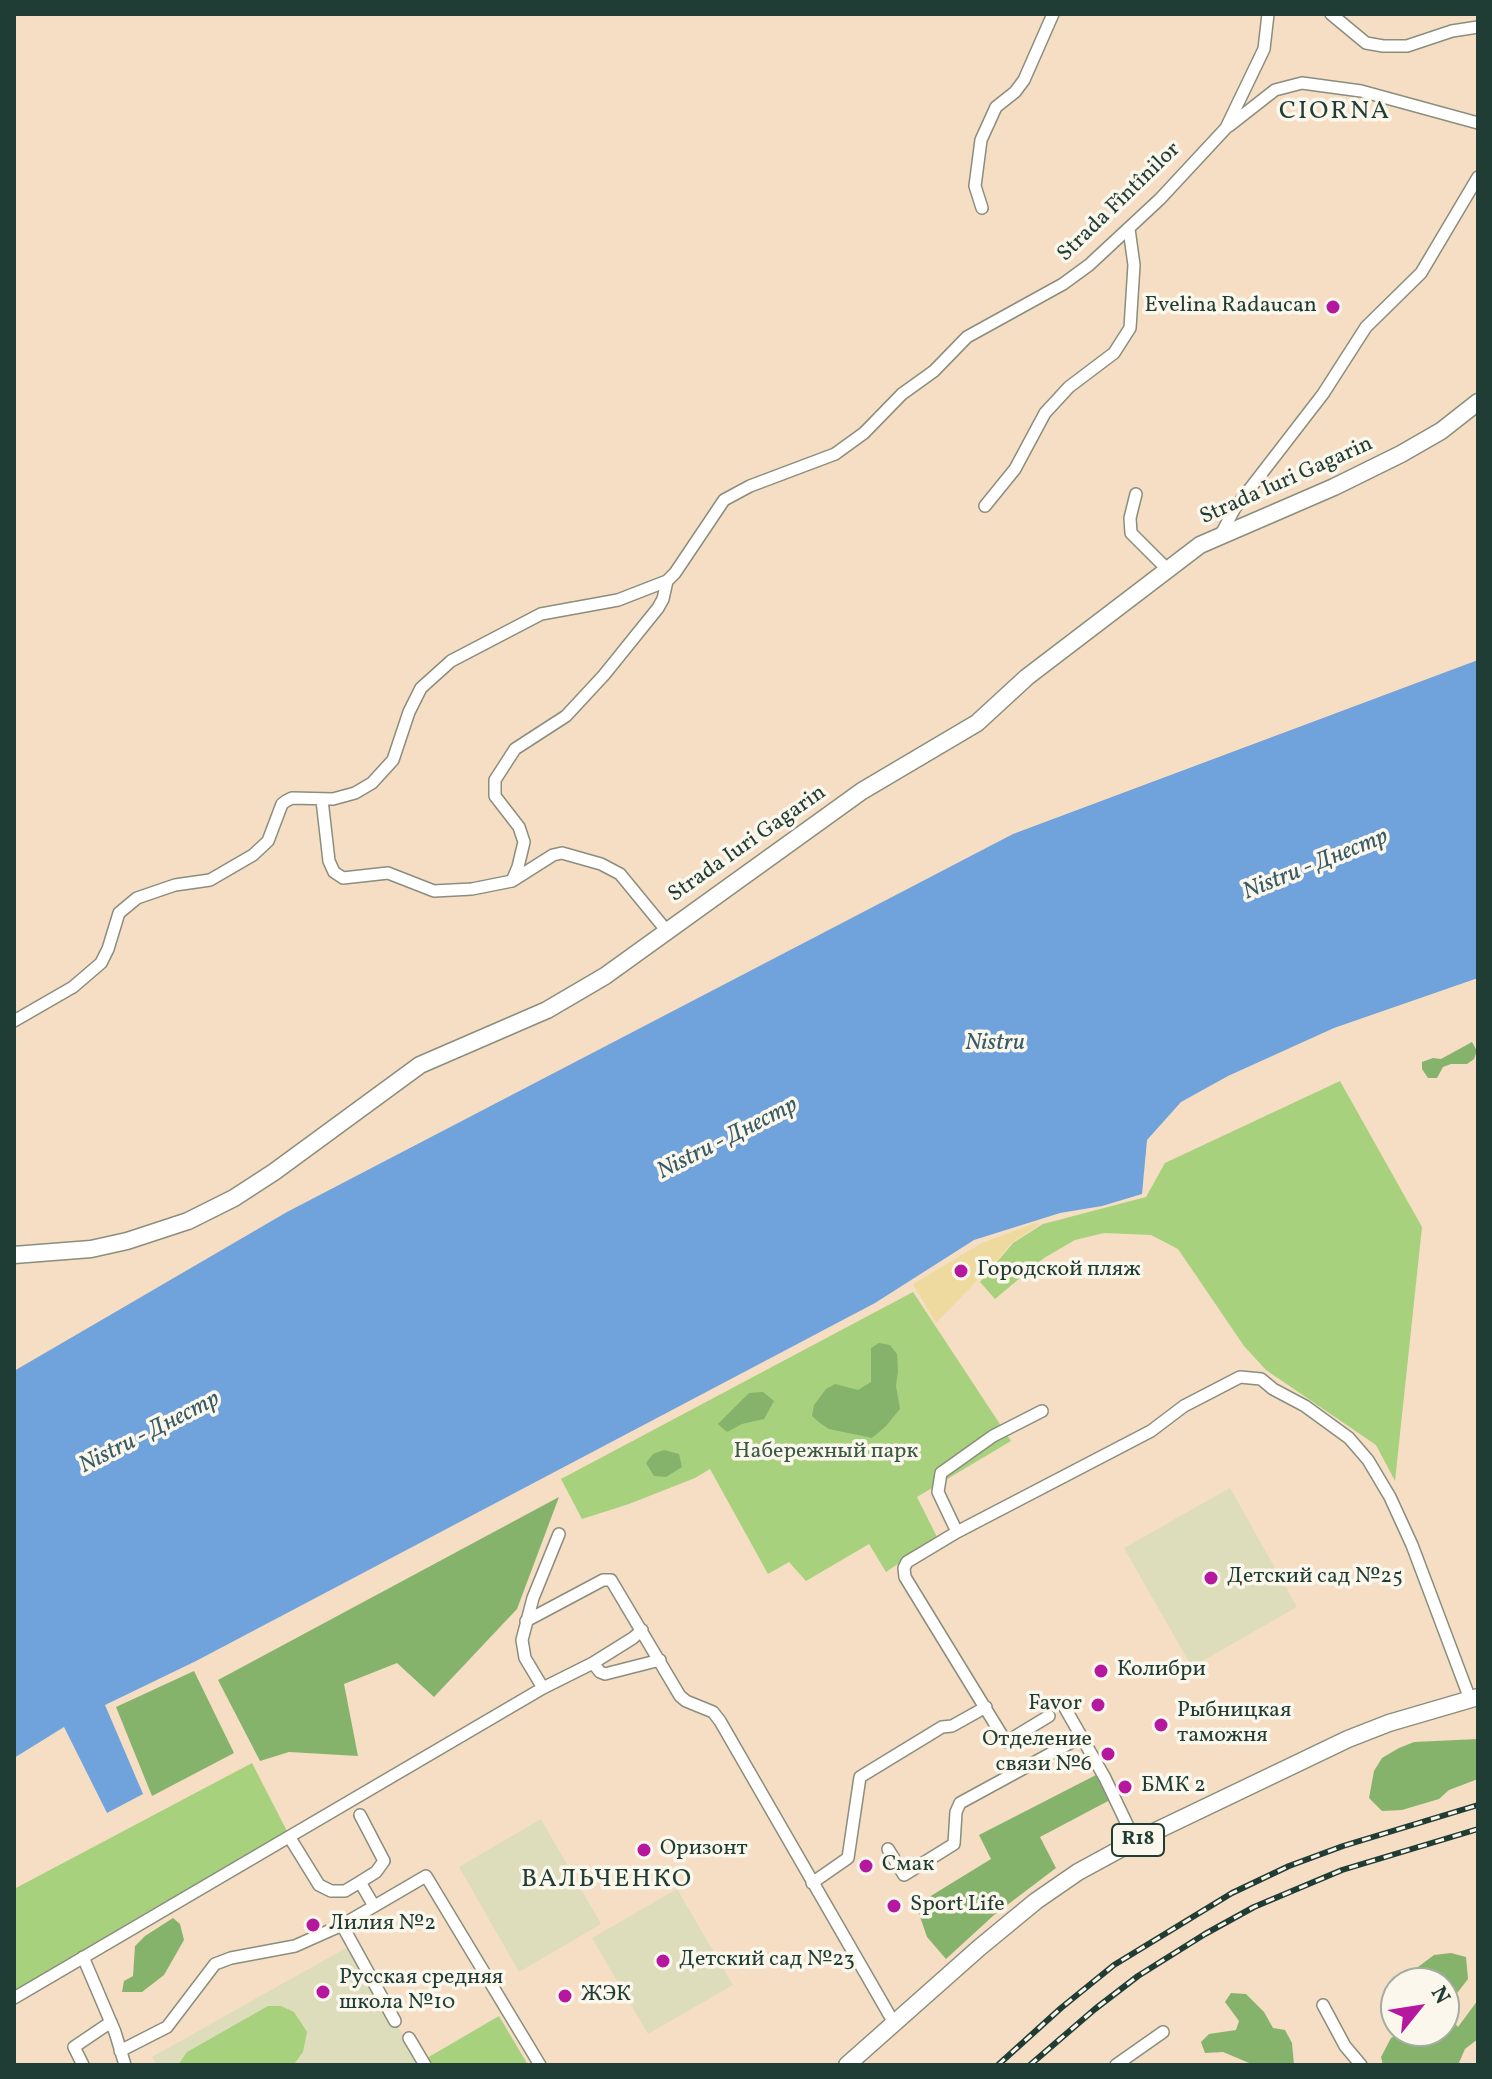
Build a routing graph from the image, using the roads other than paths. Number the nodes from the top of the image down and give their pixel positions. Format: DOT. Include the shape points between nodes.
graph roads {
  1 [pos="1053,14"];
  2 [pos="1268,14"];
  3 [pos="1331,14"];
  4 [pos="1478,27"];
  5 [pos="1478,123"];
  6 [pos="1226,128"];
  7 [pos="1478,177"];
  8 [pos="982,208"];
  9 [pos="1129,229"];
  10 [pos="1478,402"];
  11 [pos="1136,494"];
  12 [pos="985,506"];
  13 [pos="1220,536"];
  14 [pos="1167,569"];
  15 [pos="667,581"];
  16 [pos="322,800"];
  17 [pos="512,881"];
  18 [pos="666,930"];
  19 [pos="14,1021"];
  20 [pos="14,1255"];
  21 [pos="1042,1411"];
  22 [pos="957,1532"];
  23 [pos="559,1534"];
  24 [pos="526,1621"];
  25 [pos="642,1630"];
  26 [pos="660,1660"];
  27 [pos="593,1663"];
  28 [pos="543,1688"];
  29 [pos="1474,1698"];
  30 [pos="986,1707"];
  31 [pos="1065,1708"];
  32 [pos="1049,1716"];
  33 [pos="1081,1737"];
  34 [pos="360,1815"];
  35 [pos="290,1838"];
  36 [pos="1135,1841"];
  37 [pos="888,1849"];
  38 [pos="360,1882"];
  39 [pos="812,1883"];
  40 [pos="374,1906"];
  41 [pos="342,1925"];
  42 [pos="83,1957"];
  43 [pos="14,1998"];
  44 [pos="1323,2005"];
  45 [pos="395,2021"];
  46 [pos="111,2022"];
  47 [pos="894,2023"];
  48 [pos="1163,2032"];
  49 [pos="409,2038"];
  50 [pos="120,2051"];
  51 [pos="83,2065"];
  52 [pos="125,2065"];
  53 [pos="425,2065"];
  54 [pos="540,2065"];
  55 [pos="847,2065"];
  56 [pos="1116,2065"];
  57 [pos="1361,2065"];
  1 -- 8 [label="street" via="1024,80 996,107 981,140 975,186"];
  2 -- 6 [label="street, Strada Fîntînilor" via="1264,49"];
  3 -- 4 [label="street" via="1366,43 1398,47"];
  5 -- 6 [label="street" via="1371,93 1302,83 1275,90"];
  6 -- 9 [label="street, Strada Fîntînilor"];
  7 -- 13 [label="street" via="1421,273 1366,327"];
  9 -- 12 [label="street" via="1134,265 1130,328 1114,353 1045,413 1015,469"];
  9 -- 15 [label="street, Strada Fîntînilor" via="1063,284 967,337 864,433 822,460 724,500"];
  10 -- 13 [label="main road, Strada Iuri Gagarin" via="1441,431 1389,460"];
  11 -- 14 [label="street" via="1131,533"];
  13 -- 14 [label="main road, Strada Iuri Gagarin"];
  14 -- 18 [label="main road, Strada Iuri Gagarin" via="1027,677 977,723 862,791"];
  15 -- 16 [label="street" via="618,600 541,614 451,661 421,688 393,760 381,776 355,793"];
  15 -- 17 [label="street, Strada Fîntînilor" via="658,608 595,685 566,716 515,749 495,780 495,796 524,842"];
  16 -- 17 [label="street" via="329,861 343,878 388,873 434,891"];
  16 -- 19 [label="street" via="292,798 282,804 268,841 229,871 137,898 119,913 101,963 73,987"];
  17 -- 18 [label="street" via="557,854 601,864 629,882"];
  18 -- 20 [label="main road, Strada Iuri Gagarin" via="561,1002 420,1065 274,1172 214,1209 127,1241"];
  21 -- 22 [label="street" via="993,1436 941,1473 938,1492"];
  22 -- 29 [label="street" via="1151,1431 1221,1386 1240,1377 1261,1379 1349,1438 1368,1460 1412,1545"];
  22 -- 30 [label="street" via="907,1562 905,1577"];
  23 -- 24 [label="street"];
  24 -- 25 [label="street" via="608,1578"];
  24 -- 28 [label="street" via="523,1650"];
  25 -- 26 [label="street"];
  25 -- 27 [label="street"];
  26 -- 27 [label="street" via="605,1674"];
  26 -- 39 [label="street" via="686,1701 713,1712 720,1721"];
  27 -- 28 [label="street"];
  28 -- 35 [label="street"];
  29 -- 36 [label="main road, R18" via="1348,1739"];
  30 -- 32 [label="street" via="1006,1742"];
  30 -- 39 [label="street" via="860,1777 848,1858"];
  31 -- 33 [label="street"];
  33 -- 36 [label="street"];
  33 -- 37 [label="street" via="960,1803 954,1844 904,1875"];
  34 -- 38 [label="street" via="384,1861"];
  35 -- 38 [label="street" via="319,1885 345,1891"];
  35 -- 42 [label="street"];
  36 -- 47 [label="main road, R18" via="1036,1901"];
  38 -- 40 [label="street"];
  39 -- 47 [label="street"];
  40 -- 41 [label="street"];
  40 -- 54 [label="street" via="426,1876"];
  41 -- 45 [label="street"];
  41 -- 50 [label="street" via="295,1946 215,1964 167,2027"];
  42 -- 43 [label="street"];
  42 -- 46 [label="street"];
  44 -- 57 [label="street"];
  46 -- 50 [label="street"];
  46 -- 51 [label="street" via="74,2047"];
  47 -- 55 [label="main road, R18"];
  48 -- 56 [label="street"];
  49 -- 53 [label="street"];
  50 -- 52 [label="street"];
}
